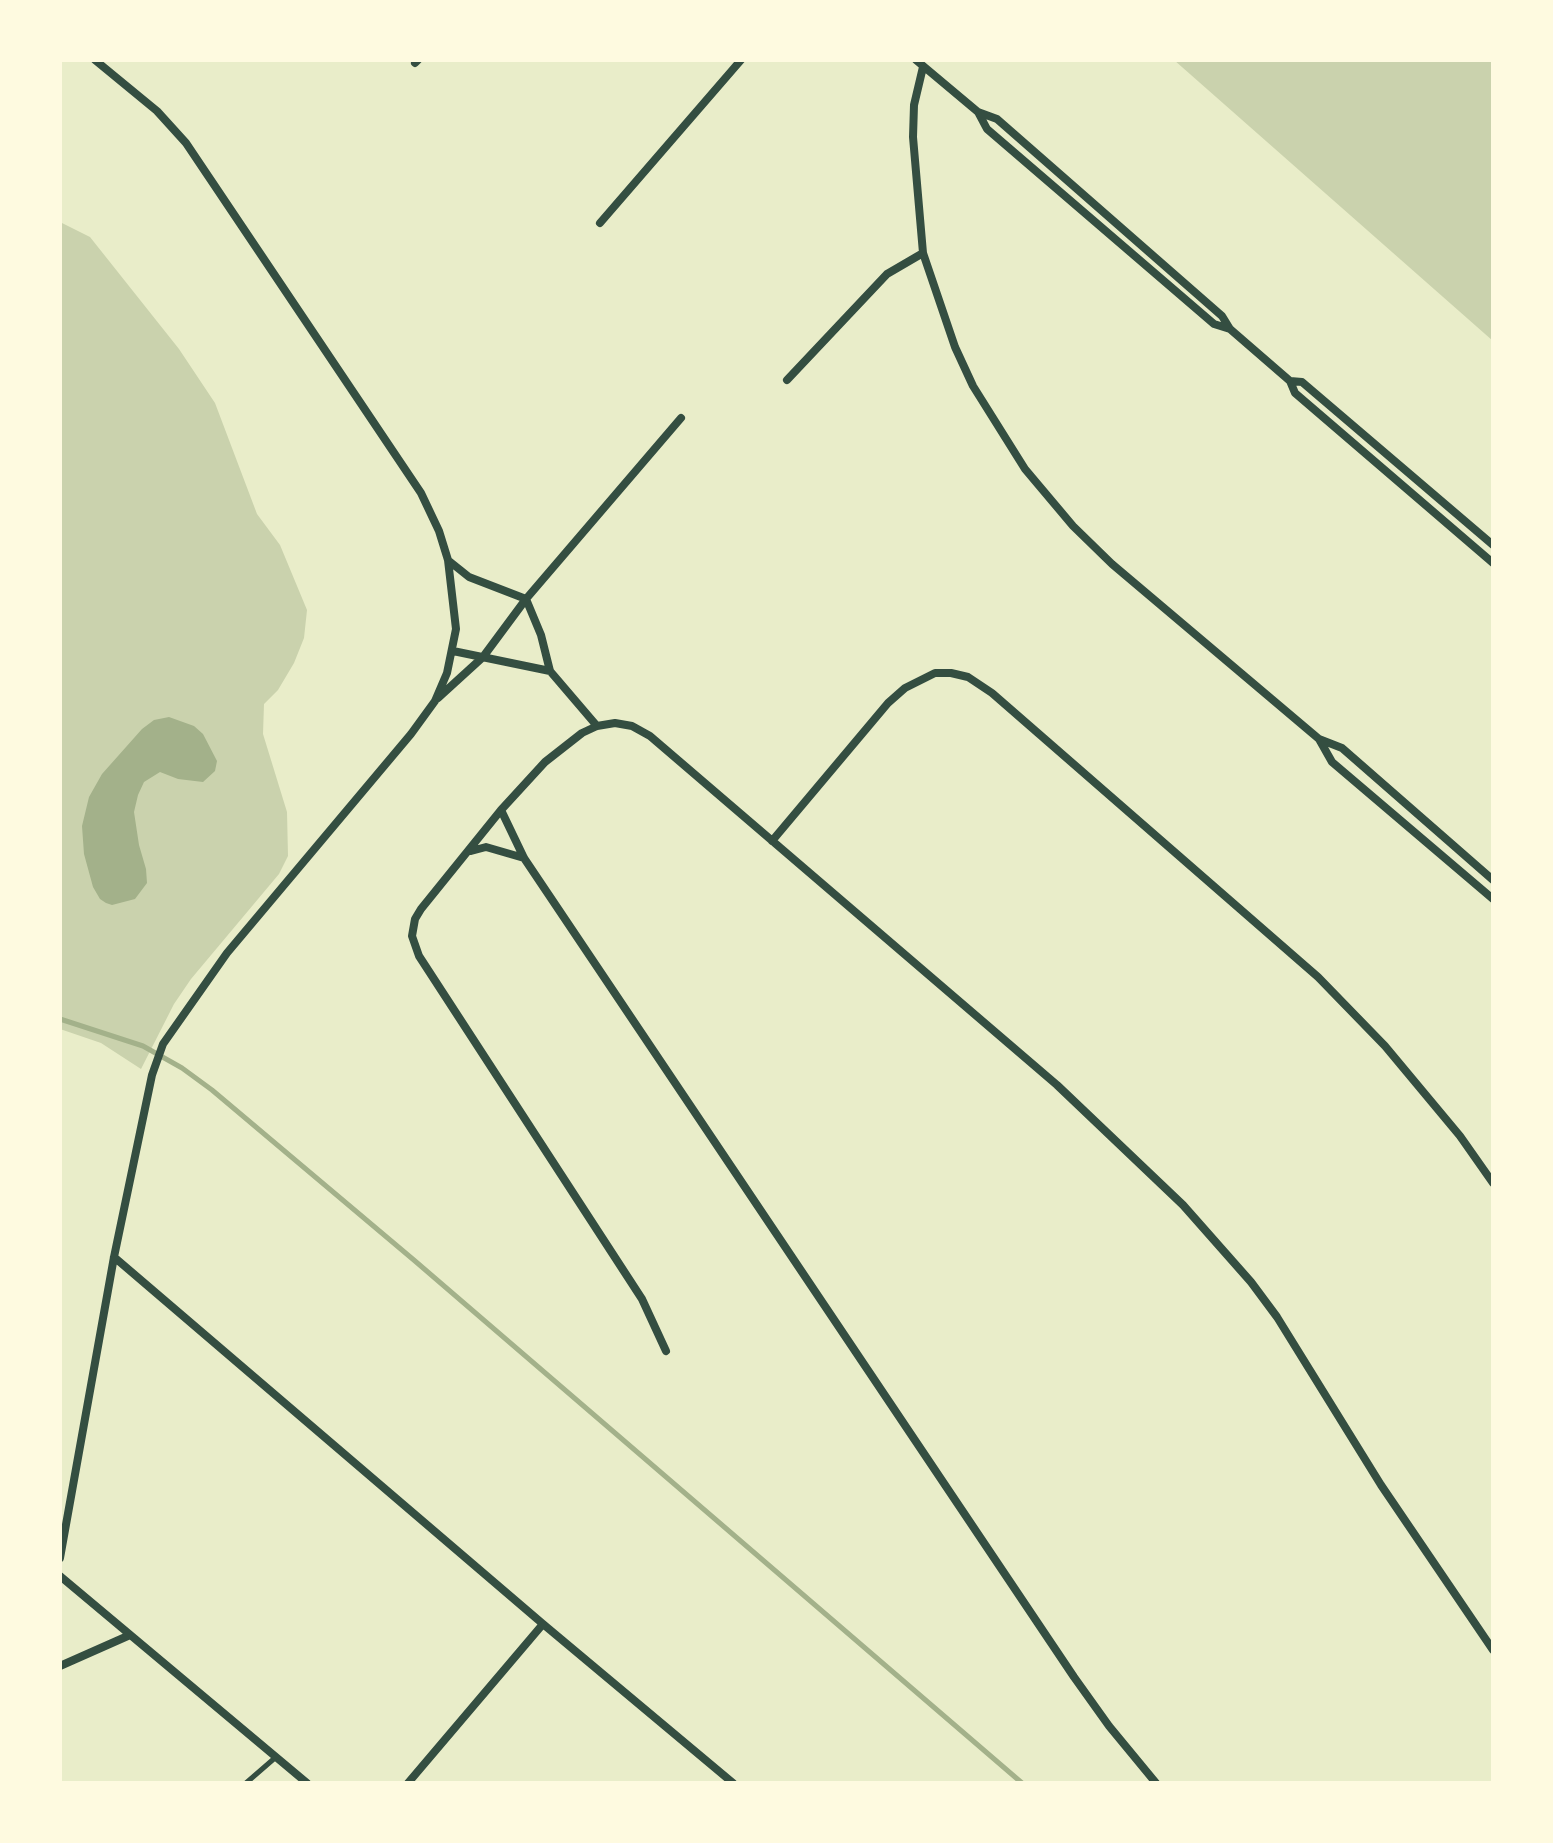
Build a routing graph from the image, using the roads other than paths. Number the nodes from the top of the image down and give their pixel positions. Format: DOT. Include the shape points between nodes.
graph roads {
  1 [pos="95,60"];
  2 [pos="741,60"];
  3 [pos="916,60"];
  4 [pos="923,67"];
  5 [pos="978,112"];
  6 [pos="1078,191"];
  7 [pos="1070,200"];
  8 [pos="600,223"];
  9 [pos="923,253"];
  10 [pos="1230,329"];
  11 [pos="787,380"];
  12 [pos="1290,381"];
  13 [pos="681,418"];
  14 [pos="1399,465"];
  15 [pos="1391,476"];
  16 [pos="1493,545"];
  17 [pos="448,560"];
  18 [pos="1493,563"];
  19 [pos="526,599"];
  20 [pos="453,651"];
  21 [pos="483,657"];
  22 [pos="550,671"];
  23 [pos="435,701"];
  24 [pos="597,726"];
  25 [pos="1319,739"];
  26 [pos="501,810"];
  27 [pos="1413,811"];
  28 [pos="1404,823"];
  29 [pos="772,841"];
  30 [pos="470,851"];
  31 [pos="524,858"];
  32 [pos="1493,880"];
  33 [pos="1493,899"];
  34 [pos="1493,1183"];
  35 [pos="114,1257"];
  36 [pos="666,1351"];
  37 [pos="60,1558"];
  38 [pos="60,1576"];
  39 [pos="543,1624"];
  40 [pos="130,1635"];
  41 [pos="1493,1650"];
  42 [pos="60,1657"];
  43 [pos="74,1660"];
  44 [pos="60,1666"];
  45 [pos="276,1757"];
  46 [pos="246,1783"];
  47 [pos="307,1783"];
  48 [pos="408,1783"];
  49 [pos="733,1783"];
  50 [pos="1156,1783"];
  1 -- 17 [label="street" via="157,111 204,168 421,493"];
  2 -- 8 [label="street"];
  3 -- 4 [label="street"];
  4 -- 5 [label="street"];
  4 -- 9 [label="street" via="913,137"];
  5 -- 6 [label="street" via="997,119"];
  5 -- 7 [label="street" via="987,129"];
  6 -- 7 [label="street"];
  6 -- 10 [label="street" via="1222,316"];
  7 -- 10 [label="street" via="1214,324"];
  9 -- 11 [label="street" via="887,274"];
  9 -- 25 [label="street" via="973,386 1053,505 1112,564"];
  10 -- 12 [label="street"];
  12 -- 14 [label="street" via="1302,382"];
  12 -- 15 [label="street" via="1295,393"];
  13 -- 19 [label="street"];
  14 -- 15 [label="street"];
  14 -- 16 [label="street"];
  15 -- 18 [label="street"];
  17 -- 19 [label="street" via="469,577"];
  17 -- 20 [label="street" via="455,610"];
  19 -- 21 [label="street"];
  19 -- 22 [label="street"];
  20 -- 21 [label="street"];
  20 -- 23 [label="street"];
  21 -- 22 [label="street"];
  21 -- 23 [label="street"];
  22 -- 24 [label="street"];
  23 -- 35 [label="street" via="227,953 163,1044"];
  24 -- 26 [label="street" via="568,741"];
  24 -- 29 [label="street" via="632,726 650,736"];
  25 -- 27 [label="street" via="1342,748"];
  25 -- 28 [label="street" via="1332,762"];
  26 -- 30 [label="street"];
  26 -- 31 [label="street"];
  27 -- 28 [label="street"];
  27 -- 32 [label="street"];
  28 -- 33 [label="street"];
  29 -- 34 [label="street" via="905,688 935,673 968,677 1318,977 1405,1069"];
  29 -- 41 [label="street" via="1057,1085 1211,1235 1277,1317 1381,1485"];
  30 -- 31 [label="street" via="486,847"];
  30 -- 36 [label="street" via="421,909 412,928 413,943 642,1299"];
  31 -- 50 [label="street" via="1074,1677"];
  35 -- 37 [label="street"];
  35 -- 39 [label="street"];
  38 -- 40 [label="street"];
  39 -- 48 [label="street"];
  39 -- 49 [label="street"];
  40 -- 43 [label="street"];
  40 -- 45 [label="street"];
  42 -- 43 [label="street"];
  43 -- 44 [label="street"];
  45 -- 46 [label="lane"];
  45 -- 47 [label="street"];
}
